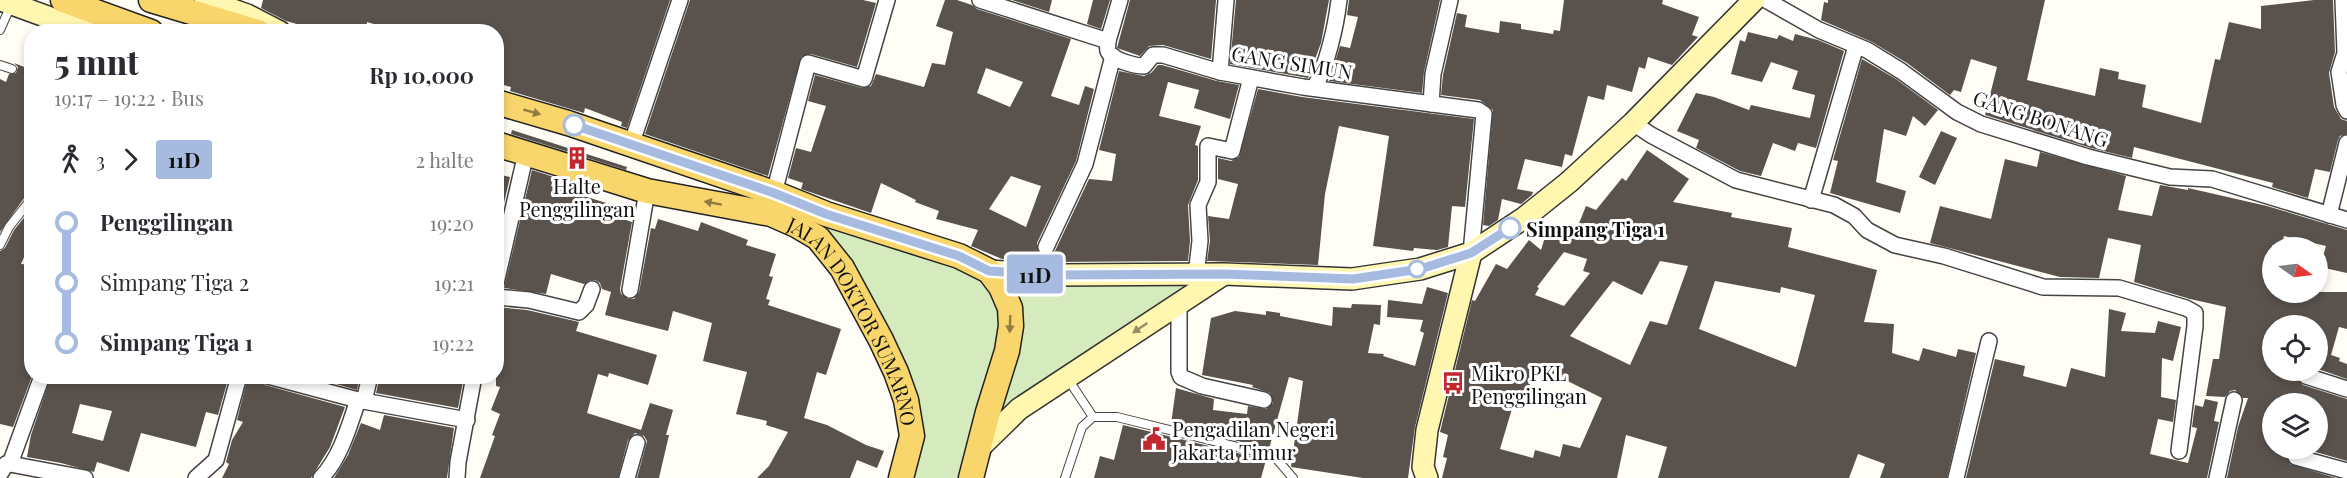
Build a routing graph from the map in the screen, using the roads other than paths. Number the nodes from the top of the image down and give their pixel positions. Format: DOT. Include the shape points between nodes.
graph roads {
  1 [pos="63,0"];
  2 [pos="151,0"];
  3 [pos="205,0"];
  4 [pos="680,0"];
  5 [pos="887,0"];
  6 [pos="980,0"];
  7 [pos="1120,0"];
  8 [pos="1226,0"];
  9 [pos="1339,0"];
  10 [pos="1450,0"];
  11 [pos="1754,0"];
  12 [pos="1766,0"];
  13 [pos="2343,0"];
  14 [pos="6,2"];
  15 [pos="1028,7"];
  16 [pos="252,15"];
  17 [pos="67,24"];
  18 [pos="130,24"];
  19 [pos="267,24"];
  20 [pos="0,30"];
  21 [pos="1108,40"];
  22 [pos="1856,46"];
  23 [pos="1113,56"];
  24 [pos="0,65"];
  25 [pos="12,69"];
  26 [pos="1220,72"];
  27 [pos="1251,78"];
  28 [pos="1314,88"];
  29 [pos="504,104"];
  30 [pos="1431,104"];
  31 [pos="2347,111"];
  32 [pos="1632,123"];
  33 [pos="2347,143"];
  34 [pos="631,145"];
  35 [pos="504,146"];
  36 [pos="526,153"];
  37 [pos="647,191"];
  38 [pos="1811,200"];
  39 [pos="772,204"];
  40 [pos="24,208"];
  41 [pos="2329,215"];
  42 [pos="2347,220"];
  43 [pos="0,246"];
  44 [pos="1046,247"];
  45 [pos="504,248"];
  46 [pos="1471,253"];
  47 [pos="989,271"];
  48 [pos="1224,274"];
  49 [pos="1196,275"];
  50 [pos="592,289"];
  51 [pos="630,290"];
  52 [pos="504,298"];
  53 [pos="1179,301"];
  54 [pos="1989,341"];
  55 [pos="1067,377"];
  56 [pos="2322,381"];
  57 [pos="39,384"];
  58 [pos="237,384"];
  59 [pos="299,384"];
  60 [pos="367,384"];
  61 [pos="473,384"];
  62 [pos="2347,389"];
  63 [pos="361,400"];
  64 [pos="1264,400"];
  65 [pos="2234,400"];
  66 [pos="1093,417"];
  67 [pos="466,420"];
  68 [pos="637,443"];
  69 [pos="978,448"];
  70 [pos="2179,451"];
  71 [pos="2303,459"];
  72 [pos="3,468"];
  73 [pos="2347,471"];
  74 [pos="85,478"];
  75 [pos="196,478"];
  76 [pos="321,478"];
  77 [pos="457,478"];
  78 [pos="627,478"];
  79 [pos="901,478"];
  80 [pos="971,478"];
  81 [pos="1065,478"];
  82 [pos="1293,478"];
  83 [pos="1427,478"];
  84 [pos="1956,478"];
  85 [pos="2217,478"];
  1 -- 18 [label="main road"];
  2 -- 16 [label="main road"];
  3 -- 16 [label="main road"];
  4 -- 34 [label="street"];
  5 -- 39 [label="street" via="864,80 808,63"];
  6 -- 15 [label="street"];
  7 -- 21 [label="street"];
  8 -- 26 [label="street"];
  9 -- 28 [label="street" via="1322,75"];
  10 -- 30 [label="street" via="1433,74"];
  11 -- 32 [label="main road"];
  12 -- 22 [label="street, GANG BONANG"];
  13 -- 31 [label="street" via="2345,53 2339,72"];
  14 -- 17 [label="main road"];
  14 -- 20 [label="lane"];
  15 -- 21 [label="street"];
  16 -- 19 [label="main road"];
  21 -- 23 [label="street" via="1107,49"];
  22 -- 38 [label="street"];
  22 -- 41 [label="street, GANG BONANG" via="1901,71 1957,112 2007,133 2170,177 2212,179"];
  23 -- 26 [label="street, GANG SIMUN" via="1144,66 1150,57 1163,56"];
  23 -- 44 [label="street" via="1085,164"];
  24 -- 25 [label="lane"];
  26 -- 27 [label="street, GANG SIMUN"];
  27 -- 28 [label="street, GANG SIMUN"];
  27 -- 49 [label="street" via="1232,151 1208,146 1208,183 1198,205 1200,241"];
  28 -- 30 [label="street, GANG SIMUN"];
  29 -- 34 [label="main road, one-way"];
  30 -- 46 [label="street, GANG SIMUN" via="1474,109 1484,114"];
  32 -- 38 [label="street" via="1736,180"];
  32 -- 46 [label="main road" via="1551,197"];
  33 -- 41 [label="street"];
  34 -- 39 [label="main road"];
  35 -- 36 [label="main road"];
  36 -- 37 [label="main road"];
  36 -- 45 [label="street"];
  39 -- 37 [label="main road, one-way"];
  37 -- 51 [label="street"];
  38 -- 70 [label="street" via="1834,205 1854,216 1867,231 1914,251 1944,256 2043,287 2119,288 2195,313"];
  39 -- 47 [label="main road" via="826,214 959,256"];
  39 -- 79 [label="main road, JALAN DOKTOR SUMARNO" via="818,238 842,268 881,340 906,400 912,436"];
  40 -- 43 [label="lane"];
  41 -- 42 [label="street, GANG BONANG"];
  46 -- 48 [label="main road" via="1420,269 1353,279"];
  46 -- 83 [label="main road" via="1427,430"];
  47 -- 49 [label="main road"];
  47 -- 69 [label="main road, one-way" via="1010,308 1011,326"];
  48 -- 49 [label="main road"];
  48 -- 53 [label="main road"];
  50 -- 52 [label="street" via="579,312"];
  53 -- 55 [label="main road, one-way"];
  53 -- 64 [label="street" via="1181,377 1202,386"];
  54 -- 84 [label="street"];
  55 -- 66 [label="lane"];
  55 -- 69 [label="main road" via="1019,410"];
  56 -- 62 [label="street"];
  57 -- 72 [label="street"];
  58 -- 75 [label="street" via="216,460"];
  59 -- 63 [label="street"];
  60 -- 63 [label="street"];
  61 -- 67 [label="street"];
  63 -- 67 [label="street"];
  63 -- 76 [label="street" via="338,453"];
  65 -- 85 [label="street"];
  66 -- 81 [label="lane" via="1082,428"];
  66 -- 82 [label="lane" via="1117,417 1274,456"];
  67 -- 77 [label="street"];
  68 -- 78 [label="street"];
  69 -- 80 [label="main road"];
  71 -- 73 [label="street"];
  72 -- 74 [label="street"];
}
